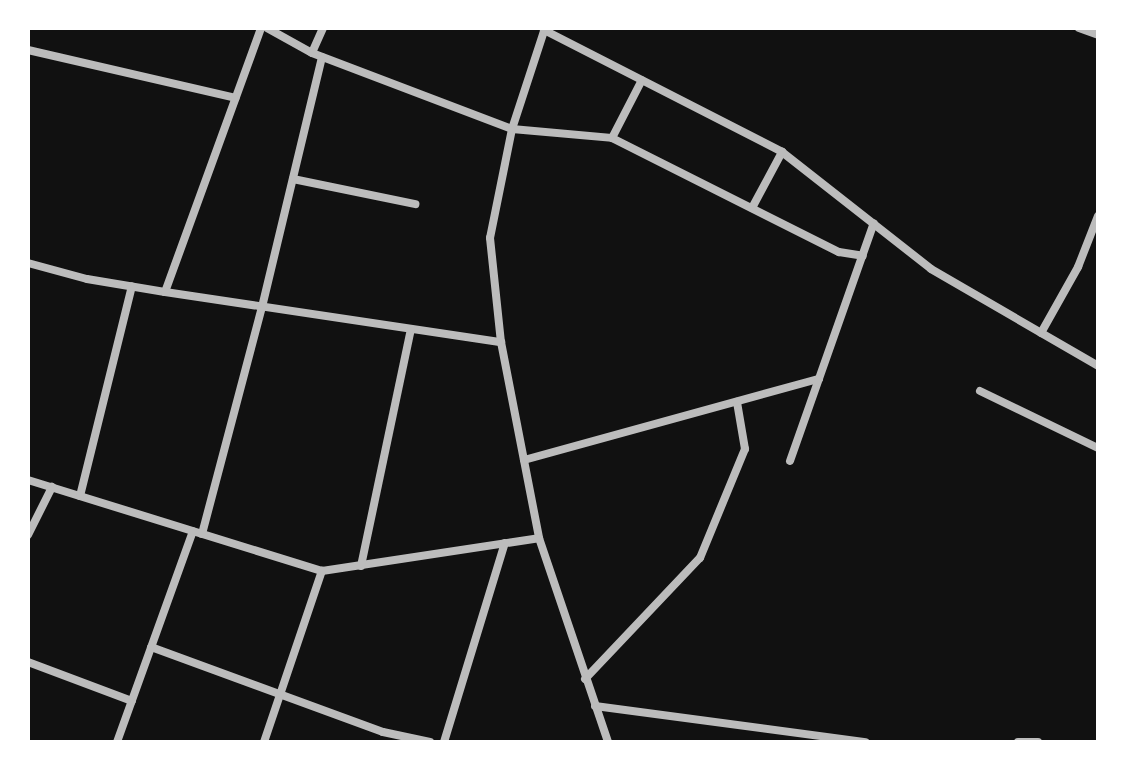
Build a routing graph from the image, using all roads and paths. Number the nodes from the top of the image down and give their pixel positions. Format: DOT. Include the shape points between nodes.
graph roads {
  1 [pos="264,28"];
  2 [pos="323,28"];
  3 [pos="1079,28"];
  4 [pos="545,29"];
  5 [pos="1098,35"];
  6 [pos="28,50"];
  7 [pos="312,53"];
  8 [pos="322,57"];
  9 [pos="642,80"];
  10 [pos="236,98"];
  11 [pos="512,129"];
  12 [pos="612,138"];
  13 [pos="782,152"];
  14 [pos="293,179"];
  15 [pos="415,204"];
  16 [pos="752,208"];
  17 [pos="1098,216"];
  18 [pos="874,223"];
  19 [pos="863,256"];
  20 [pos="28,263"];
  21 [pos="132,286"];
  22 [pos="165,292"];
  23 [pos="262,307"];
  24 [pos="411,329"];
  25 [pos="1041,333"];
  26 [pos="501,342"];
  27 [pos="1098,366"];
  28 [pos="819,379"];
  29 [pos="980,391"];
  30 [pos="737,402"];
  31 [pos="1098,448"];
  32 [pos="524,460"];
  33 [pos="790,461"];
  34 [pos="28,480"];
  35 [pos="52,487"];
  36 [pos="80,496"];
  37 [pos="198,533"];
  38 [pos="28,535"];
  39 [pos="539,538"];
  40 [pos="505,543"];
  41 [pos="361,566"];
  42 [pos="322,571"];
  43 [pos="151,647"];
  44 [pos="28,662"];
  45 [pos="585,679"];
  46 [pos="280,694"];
  47 [pos="132,701"];
  48 [pos="595,706"];
  49 [pos="383,732"];
  50 [pos="117,742"];
  51 [pos="264,742"];
  52 [pos="379,742"];
  53 [pos="430,742"];
  54 [pos="444,742"];
  55 [pos="608,742"];
  56 [pos="866,742"];
  57 [pos="1018,742"];
  58 [pos="1038,742"];
  1 -- 7 [label="street"];
  1 -- 10 [label="street"];
  2 -- 7 [label="street"];
  3 -- 5 [label="street"];
  4 -- 9 [label="street"];
  4 -- 11 [label="street"];
  6 -- 10 [label="street"];
  7 -- 8 [label="street"];
  8 -- 11 [label="street"];
  8 -- 14 [label="street"];
  9 -- 12 [label="street"];
  9 -- 13 [label="street"];
  10 -- 22 [label="street"];
  11 -- 12 [label="street"];
  11 -- 26 [label="street" via="490,238"];
  12 -- 16 [label="street"];
  13 -- 16 [label="street"];
  13 -- 18 [label="street"];
  14 -- 15 [label="street"];
  14 -- 23 [label="street"];
  16 -- 19 [label="street" via="839,252"];
  17 -- 25 [label="street" via="1078,267"];
  18 -- 19 [label="street"];
  18 -- 25 [label="street" via="931,269"];
  19 -- 28 [label="street"];
  20 -- 21 [label="street"];
  21 -- 22 [label="street"];
  21 -- 36 [label="street"];
  22 -- 23 [label="street"];
  23 -- 24 [label="street"];
  23 -- 37 [label="street"];
  24 -- 26 [label="street"];
  24 -- 41 [label="street"];
  25 -- 27 [label="street"];
  26 -- 32 [label="street"];
  28 -- 30 [label="street"];
  28 -- 33 [label="street"];
  29 -- 31 [label="street"];
  30 -- 32 [label="street"];
  30 -- 45 [label="street" via="745,449 700,558"];
  32 -- 39 [label="street"];
  34 -- 35 [label="street"];
  35 -- 36 [label="street"];
  35 -- 38 [label="street"];
  36 -- 37 [label="street"];
  37 -- 42 [label="street"];
  37 -- 43 [label="street"];
  39 -- 40 [label="street"];
  39 -- 45 [label="street"];
  40 -- 41 [label="street"];
  40 -- 54 [label="street"];
  41 -- 42 [label="street"];
  42 -- 46 [label="street"];
  43 -- 46 [label="street"];
  43 -- 47 [label="street"];
  44 -- 47 [label="street"];
  45 -- 48 [label="street"];
  46 -- 49 [label="street"];
  46 -- 51 [label="street"];
  47 -- 50 [label="street"];
  48 -- 55 [label="street"];
  48 -- 56 [label="street"];
  49 -- 52 [label="street"];
  49 -- 53 [label="street"];
  57 -- 58 [label="street"];
}
